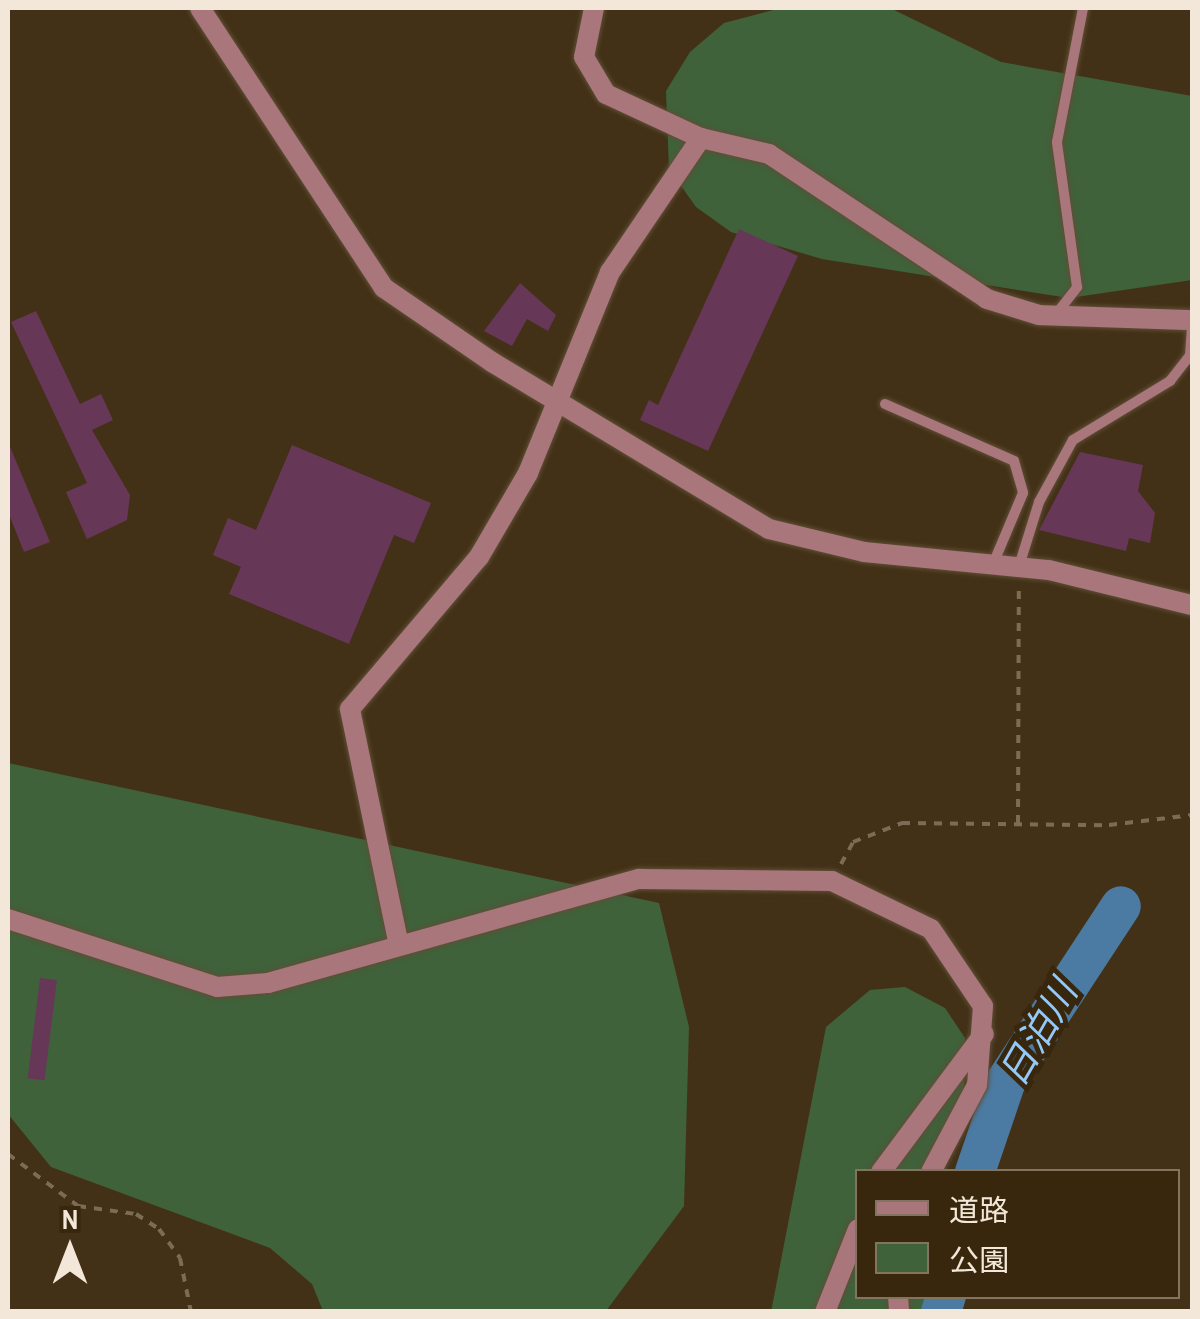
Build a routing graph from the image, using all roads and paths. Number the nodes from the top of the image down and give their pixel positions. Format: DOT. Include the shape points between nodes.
graph roads {
  1 [pos="200,8"];
  2 [pos="594,8"];
  3 [pos="1083,8"];
  4 [pos="701,138"];
  5 [pos="1053,316"];
  6 [pos="1192,323"];
  7 [pos="556,398"];
  8 [pos="885,404"];
  9 [pos="992,565"];
  10 [pos="1019,568"];
  11 [pos="1192,605"];
  12 [pos="1192,815"];
  13 [pos="1018,823"];
  14 [pos="832,881"];
  15 [pos="8,919"];
  16 [pos="398,941"];
  17 [pos="985,1032"];
  18 [pos="8,1154"];
  19 [pos="882,1169"];
  20 [pos="933,1169"];
  21 [pos="855,1237"];
  22 [pos="191,1312"];
  23 [pos="825,1312"];
  1 -- 7 [label="street" via="384,288"];
  2 -- 4 [label="street" via="584,57 606,94"];
  3 -- 5 [label="lane" via="1057,142 1077,287 1073,303"];
  4 -- 5 [label="street" via="768,154 986,299"];
  4 -- 7 [label="street" via="610,272"];
  5 -- 6 [label="street"];
  6 -- 10 [label="lane" via="1190,355 1170,381 1072,440 1038,502"];
  7 -- 9 [label="street" via="769,529 864,552"];
  7 -- 16 [label="street" via="528,474 478,557 350,709"];
  8 -- 9 [label="lane" via="1014,461 1023,493"];
  9 -- 10 [label="street"];
  10 -- 11 [label="street"];
  10 -- 13 [label="path"];
  12 -- 13 [label="path"];
  13 -- 14 [label="path" via="878,827 853,842"];
  14 -- 16 [label="street" via="639,880"];
  14 -- 17 [label="street" via="930,929 982,1006"];
  15 -- 16 [label="street" via="218,987 268,983"];
  17 -- 19 [label="street"];
  17 -- 20 [label="street" via="978,1086"];
  18 -- 22 [label="path" via="78,1206 136,1214 159,1229 180,1258"];
  21 -- 23 [label="street"];
}
